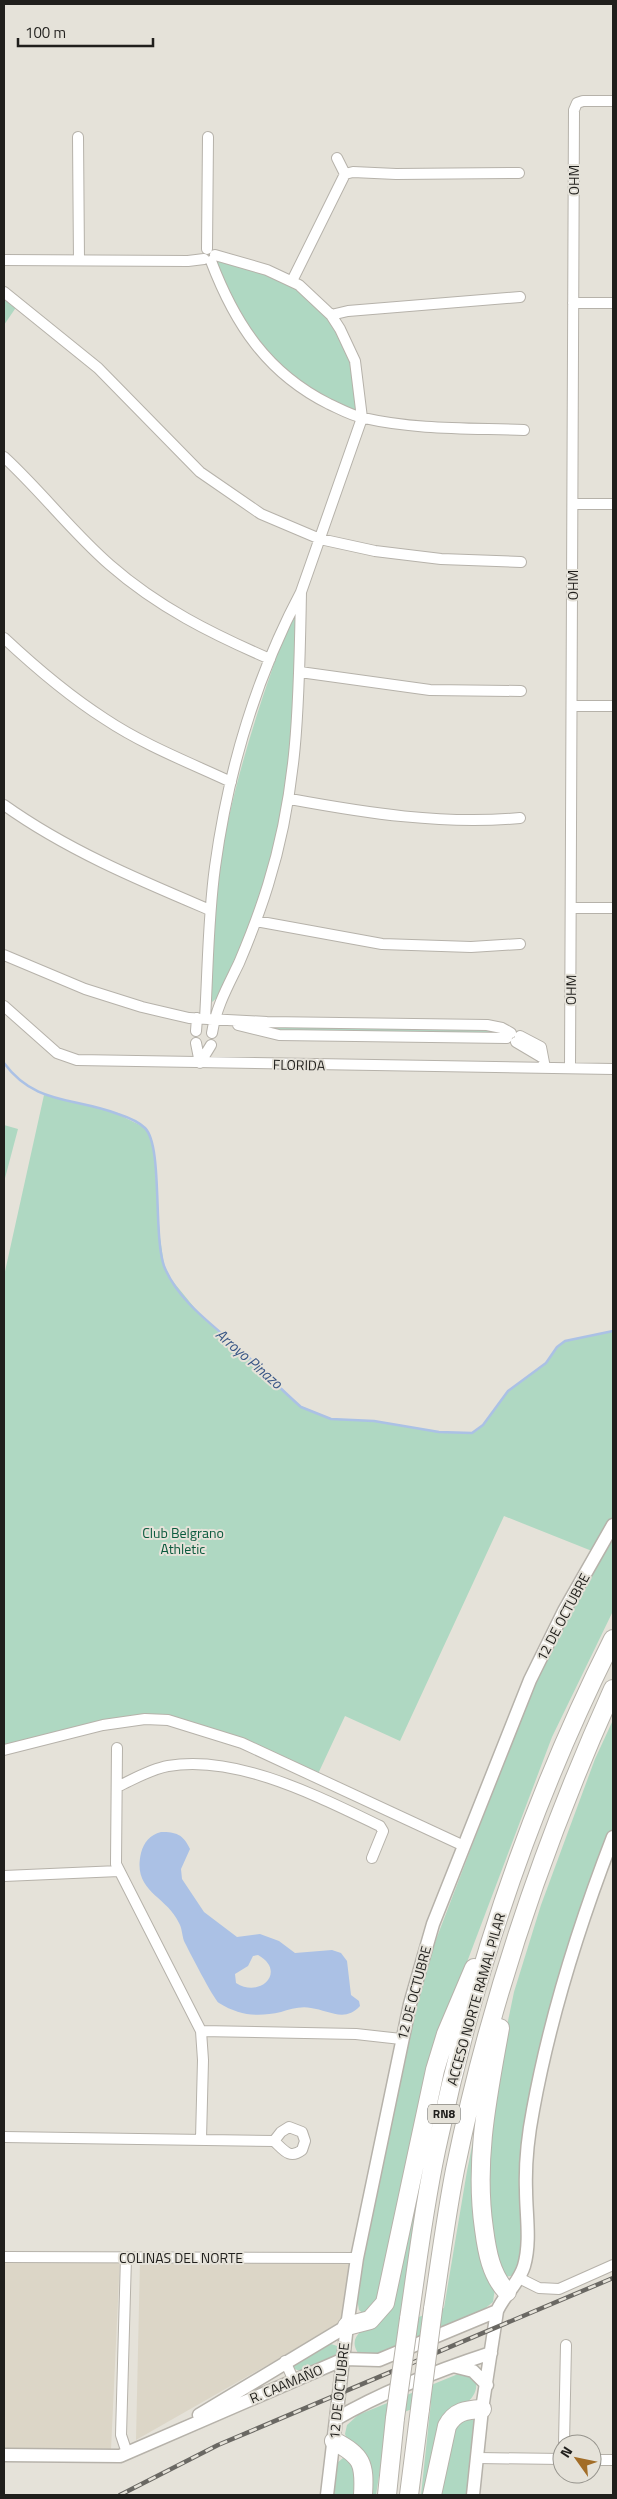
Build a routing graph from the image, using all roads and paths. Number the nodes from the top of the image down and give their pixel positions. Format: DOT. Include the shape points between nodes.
graph roads {
  1 [pos="613,101"];
  2 [pos="208,136"];
  3 [pos="78,137"];
  4 [pos="337,158"];
  5 [pos="519,173"];
  6 [pos="345,174"];
  7 [pos="209,256"];
  8 [pos="4,260"];
  9 [pos="79,260"];
  10 [pos="292,281"];
  11 [pos="4,292"];
  12 [pos="520,297"];
  13 [pos="574,303"];
  14 [pos="613,303"];
  15 [pos="331,315"];
  16 [pos="362,418"];
  17 [pos="524,430"];
  18 [pos="4,457"];
  19 [pos="573,504"];
  20 [pos="613,504"];
  21 [pos="320,539"];
  22 [pos="521,562"];
  23 [pos="301,592"];
  24 [pos="4,638"];
  25 [pos="270,659"];
  26 [pos="300,672"];
  27 [pos="521,691"];
  28 [pos="572,706"];
  29 [pos="613,706"];
  30 [pos="231,782"];
  31 [pos="290,799"];
  32 [pos="4,805"];
  33 [pos="520,818"];
  34 [pos="571,908"];
  35 [pos="613,908"];
  36 [pos="210,910"];
  37 [pos="256,921"];
  38 [pos="520,944"];
  39 [pos="4,955"];
  40 [pos="4,1006"];
  41 [pos="209,1019"];
  42 [pos="495,1026"];
  43 [pos="196,1031"];
  44 [pos="212,1033"];
  45 [pos="495,1037"];
  46 [pos="513,1037"];
  47 [pos="196,1043"];
  48 [pos="211,1045"];
  49 [pos="200,1062"];
  50 [pos="544,1063"];
  51 [pos="570,1068"];
  52 [pos="613,1068"];
  53 [pos="613,1525"];
  54 [pos="613,1639"];
  55 [pos="613,1689"];
  56 [pos="117,1748"];
  57 [pos="7,1749"];
  58 [pos="119,1786"];
  59 [pos="613,1837"];
  60 [pos="464,1846"];
  61 [pos="372,1858"];
  62 [pos="119,1871"];
  63 [pos="4,1876"];
  64 [pos="500,1914"];
  65 [pos="514,1941"];
  66 [pos="201,2031"];
  67 [pos="401,2039"];
  68 [pos="4,2137"];
  69 [pos="201,2139"];
  70 [pos="274,2141"];
  71 [pos="4,2257"];
  72 [pos="126,2257"];
  73 [pos="357,2258"];
  74 [pos="613,2265"];
  75 [pos="519,2278"];
  76 [pos="507,2292"];
  77 [pos="497,2311"];
  78 [pos="347,2326"];
  79 [pos="566,2344"];
  80 [pos="491,2353"];
  81 [pos="344,2359"];
  82 [pos="285,2361"];
  83 [pos="453,2366"];
  84 [pos="267,2372"];
  85 [pos="294,2380"];
  86 [pos="487,2385"];
  87 [pos="277,2388"];
  88 [pos="482,2408"];
  89 [pos="336,2419"];
  90 [pos="564,2434"];
  91 [pos="162,2438"];
  92 [pos="334,2441"];
  93 [pos="127,2453"];
  94 [pos="4,2455"];
  95 [pos="478,2458"];
  96 [pos="552,2459"];
  97 [pos="327,2495"];
  98 [pos="363,2495"];
  99 [pos="386,2495"];
  100 [pos="410,2495"];
  101 [pos="432,2495"];
  102 [pos="473,2495"];
  1 -- 13 [label="street, OHM" via="583,101 577,103 574,110"];
  2 -- 7 [label="street"];
  3 -- 9 [label="street"];
  4 -- 6 [label="street"];
  5 -- 6 [label="street"];
  6 -- 10 [label="street"];
  7 -- 9 [label="street" via="188,261"];
  7 -- 10 [label="street" via="267,270"];
  7 -- 16 [label="street" via="233,311 256,347 293,382 325,402"];
  8 -- 9 [label="street"];
  10 -- 15 [label="street"];
  11 -- 21 [label="street" via="98,368 200,472 254,510"];
  12 -- 15 [label="street"];
  13 -- 14 [label="street"];
  13 -- 19 [label="street, OHM"];
  15 -- 16 [label="street" via="355,362"];
  16 -- 17 [label="street" via="447,428"];
  16 -- 21 [label="street"];
  18 -- 25 [label="street" via="95,550 132,582 177,615"];
  19 -- 20 [label="street"];
  19 -- 28 [label="street, OHM"];
  21 -- 22 [label="street" via="403,555"];
  21 -- 23 [label="street"];
  23 -- 25 [label="street"];
  23 -- 26 [label="street"];
  24 -- 30 [label="street" via="55,683 105,720 159,750"];
  25 -- 30 [label="street"];
  26 -- 27 [label="street" via="430,690"];
  26 -- 31 [label="street"];
  28 -- 29 [label="street"];
  28 -- 34 [label="street, OHM"];
  30 -- 36 [label="street"];
  31 -- 33 [label="street" via="406,817"];
  31 -- 37 [label="street"];
  32 -- 36 [label="street" via="125,874"];
  34 -- 35 [label="street"];
  34 -- 51 [label="street, OHM"];
  36 -- 41 [label="street"];
  37 -- 38 [label="street" via="382,944 462,947"];
  37 -- 41 [label="street"];
  39 -- 41 [label="street" via="103,995 180,1017"];
  40 -- 49 [label="street, FLORIDA" via="48,1046 68,1058 95,1062"];
  41 -- 42 [label="street"];
  41 -- 43 [label="street"];
  41 -- 44 [label="street"];
  41 -- 45 [label="street" via="279,1035"];
  42 -- 45 [label="street"];
  42 -- 46 [label="street"];
  45 -- 46 [label="street"];
  46 -- 50 [label="street" via="541,1047"];
  47 -- 49 [label="street"];
  48 -- 49 [label="street"];
  49 -- 50 [label="street, FLORIDA"];
  50 -- 51 [label="street, FLORIDA"];
  51 -- 52 [label="street, FLORIDA"];
  53 -- 60 [label="street, 12 DE OCTUBRE" via="534,1672"];
  54 -- 64 [label="highway, ACCESO NORTE RAMAL PILAR / RN8" via="545,1789"];
  55 -- 65 [label="highway, ACCESO NORTE RAMAL PILAR / RN8" via="560,1813"];
  56 -- 58 [label="street"];
  57 -- 60 [label="street" via="103,1725 145,1719 168,1720 242,1743"];
  58 -- 61 [label="street" via="166,1766 183,1764 224,1766 263,1776 380,1826 383,1831"];
  58 -- 62 [label="street" via="115,1854"];
  59 -- 75 [label="street" via="568,1968 540,2074 527,2155 528,2246"];
  60 -- 67 [label="street, 12 DE OCTUBRE" via="433,1924"];
  62 -- 63 [label="street"];
  62 -- 66 [label="street"];
  64 -- 78 [label="highway" via="462,1994 435,2070 385,2303 370,2320"];
  64 -- 99 [label="highway, ACCESO NORTE RAMAL PILAR / RN8, bridge" via="460,2048 439,2136 409,2320"];
  65 -- 76 [label="highway" via="489,2084 479,2166 480,2203 488,2255 499,2284"];
  65 -- 100 [label="highway, ACCESO NORTE RAMAL PILAR / RN8, bridge" via="466,2118 448,2210"];
  66 -- 67 [label="street" via="356,2034"];
  66 -- 69 [label="street"];
  67 -- 73 [label="street, 12 DE OCTUBRE"];
  68 -- 69 [label="street"];
  69 -- 70 [label="street"];
  71 -- 72 [label="street, COLINAS DEL NORTE"];
  72 -- 73 [label="street, COLINAS DEL NORTE"];
  72 -- 93 [label="street" via="121,2436"];
  73 -- 78 [label="street, 12 DE OCTUBRE"];
  74 -- 75 [label="street" via="559,2289 539,2288"];
  75 -- 76 [label="street"];
  76 -- 77 [label="street"];
  77 -- 80 [label="street"];
  77 -- 81 [label="street, R. CAAMAÑO" via="379,2360"];
  78 -- 81 [label="street, 12 DE OCTUBRE"];
  78 -- 82 [label="street, R. CAAMAÑO"];
  79 -- 90 [label="street"];
  80 -- 83 [label="street"];
  80 -- 86 [label="street"];
  81 -- 85 [label="street, R. CAAMAÑO"];
  81 -- 89 [label="street, 12 DE OCTUBRE"];
  82 -- 84 [label="street, R. CAAMAÑO"];
  82 -- 85 [label="street"];
  83 -- 86 [label="street" via="473,2372"];
  83 -- 89 [label="street"];
  84 -- 87 [label="street"];
  84 -- 91 [label="street, R. CAAMAÑO"];
  85 -- 87 [label="street, R. CAAMAÑO"];
  86 -- 88 [label="street"];
  87 -- 91 [label="street, R. CAAMAÑO"];
  88 -- 95 [label="street"];
  88 -- 101 [label="highway" via="463,2411 451,2418"];
  89 -- 92 [label="street, 12 DE OCTUBRE"];
  91 -- 93 [label="street, R. CAAMAÑO"];
  92 -- 97 [label="street, 12 DE OCTUBRE"];
  92 -- 98 [label="highway" via="360,2460 364,2474"];
  93 -- 94 [label="street, R. CAAMAÑO" via="108,2457"];
  95 -- 96 [label="street"];
  95 -- 102 [label="street"];
}
